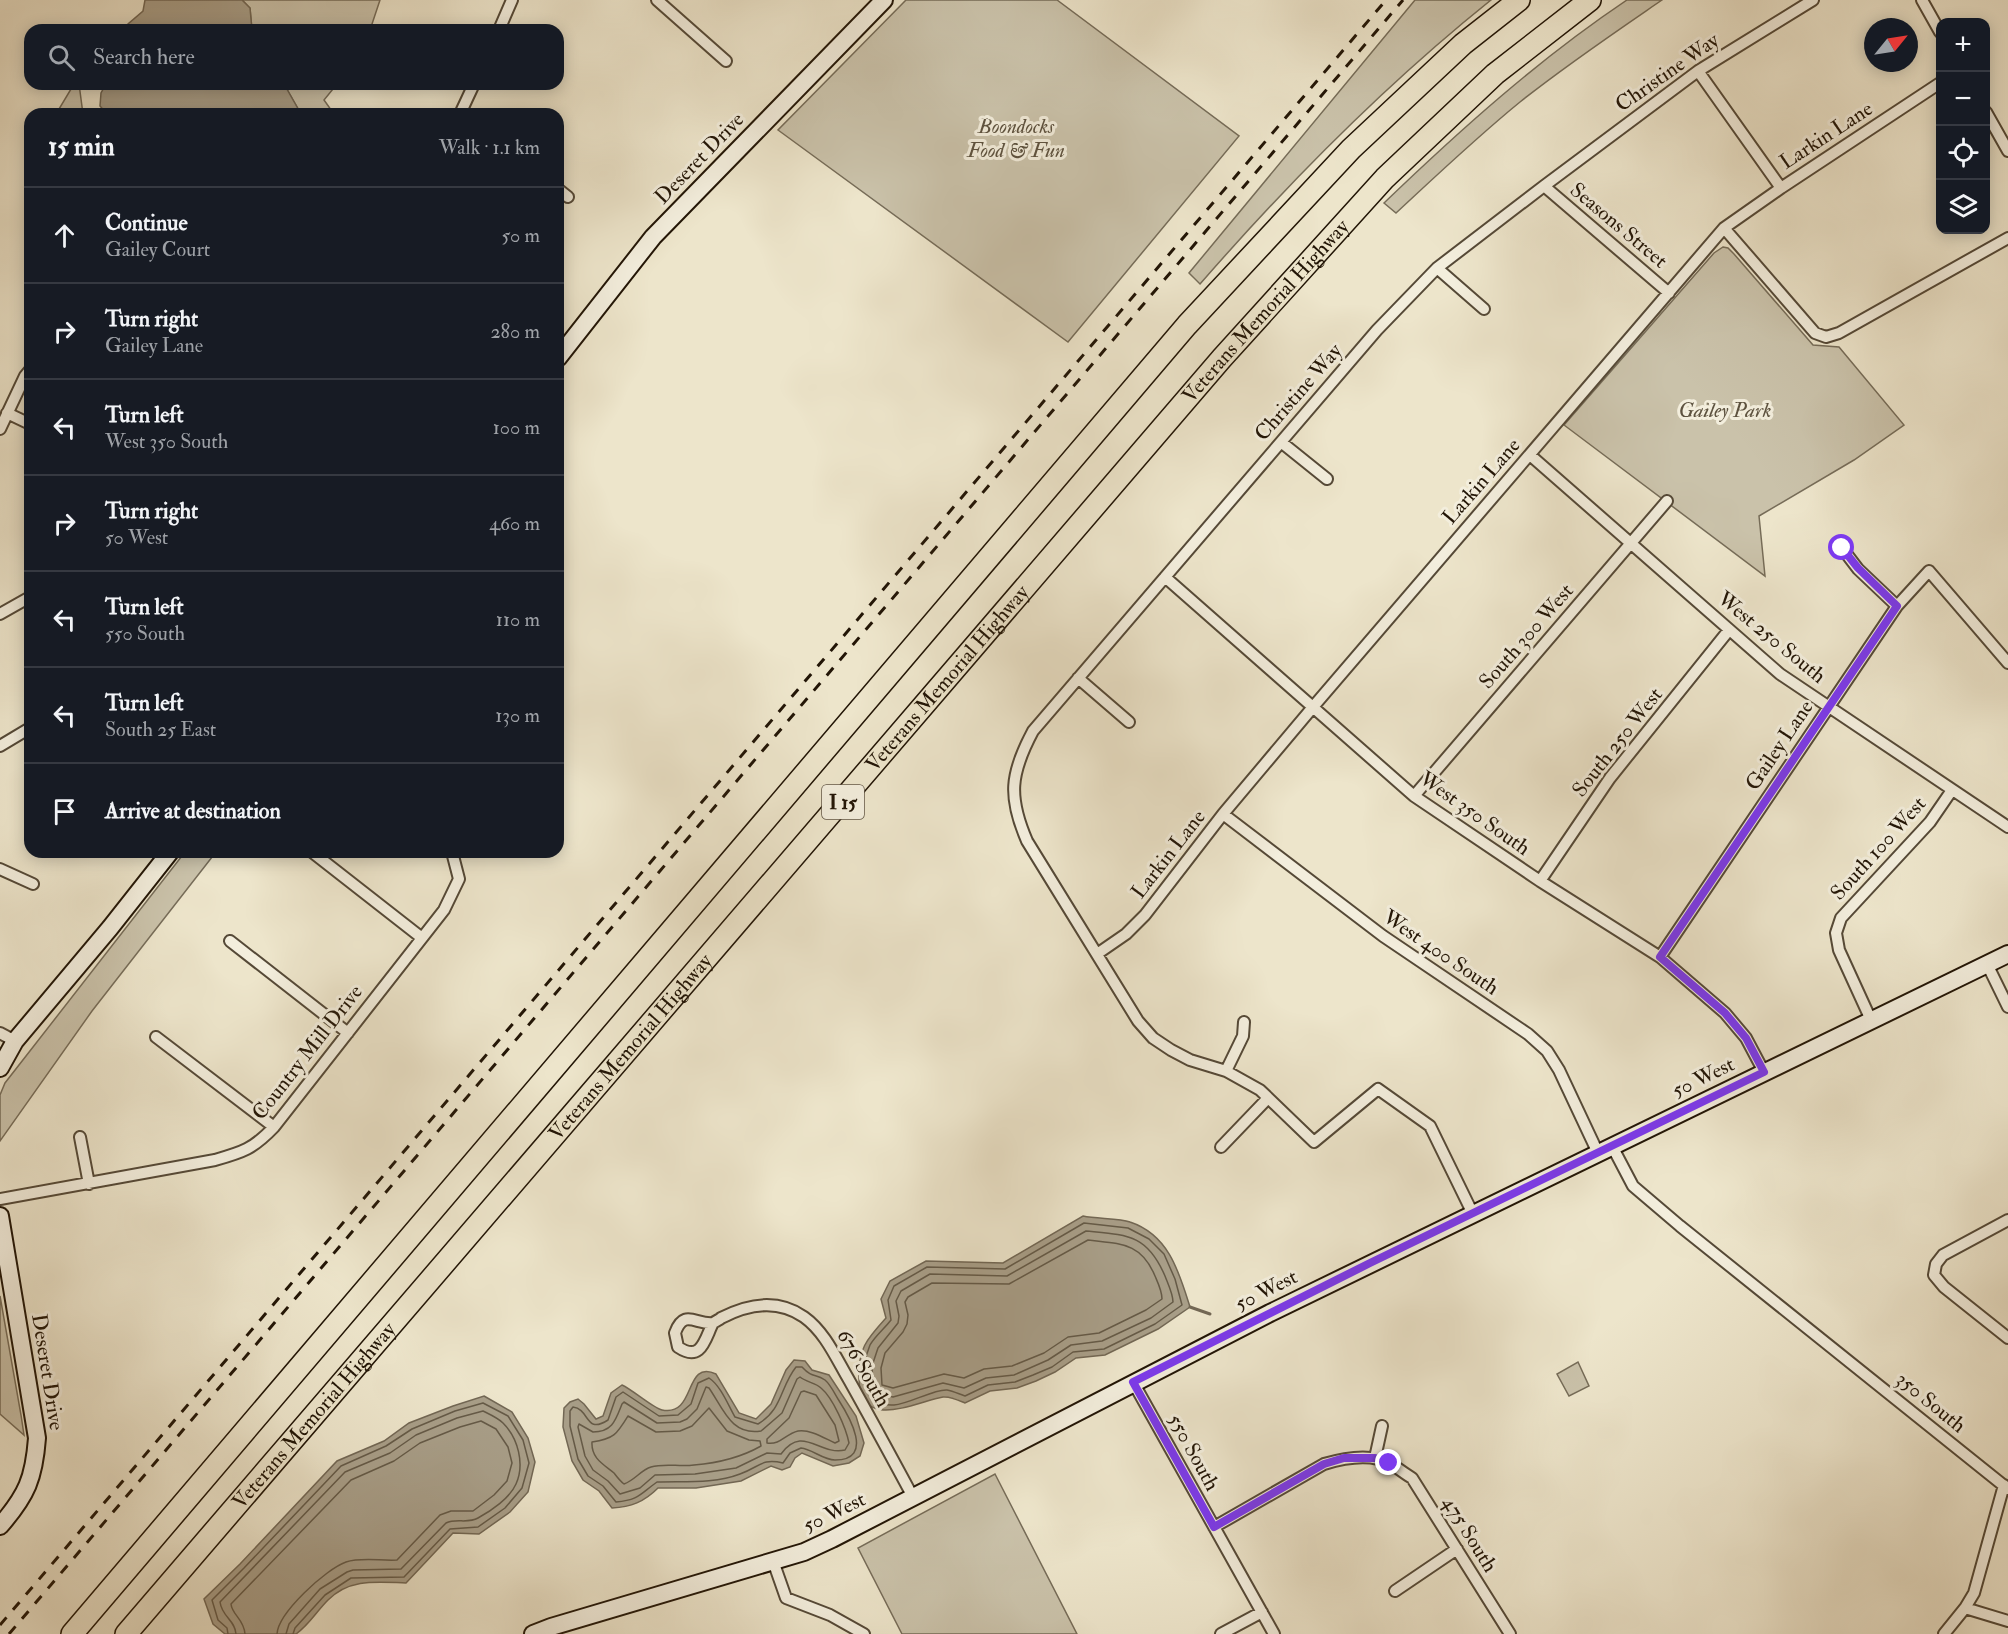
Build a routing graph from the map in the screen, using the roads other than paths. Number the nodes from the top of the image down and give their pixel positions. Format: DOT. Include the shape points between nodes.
graph roads {
  1 [pos="512,0"];
  2 [pos="657,0"];
  3 [pos="884,0"];
  4 [pos="1520,0"];
  5 [pos="1590,0"];
  6 [pos="1813,0"];
  7 [pos="1922,0"];
  8 [pos="502,24"];
  9 [pos="1936,24"];
  10 [pos="726,61"];
  11 [pos="1698,71"];
  12 [pos="1936,86"];
  13 [pos="471,90"];
  14 [pos="463,108"];
  15 [pos="1990,118"];
  16 [pos="2008,151"];
  17 [pos="1544,186"];
  18 [pos="1781,188"];
  19 [pos="564,194"];
  20 [pos="568,197"];
  21 [pos="1724,228"];
  22 [pos="2008,238"];
  23 [pos="1437,268"];
  24 [pos="1669,293"];
  25 [pos="1484,309"];
  26 [pos="564,350"];
  27 [pos="24,378"];
  28 [pos="8,413"];
  29 [pos="24,421"];
  30 [pos="0,429"];
  31 [pos="1281,442"];
  32 [pos="1530,455"];
  33 [pos="1327,478"];
  34 [pos="1667,501"];
  35 [pos="1631,543"];
  36 [pos="1842,548"];
  37 [pos="1165,577"];
  38 [pos="24,600"];
  39 [pos="1897,606"];
  40 [pos="0,614"];
  41 [pos="1729,630"];
  42 [pos="2008,663"];
  43 [pos="1078,678"];
  44 [pos="1829,706"];
  45 [pos="1312,707"];
  46 [pos="1130,722"];
  47 [pos="24,732"];
  48 [pos="0,746"];
  49 [pos="1952,790"];
  50 [pos="1414,796"];
  51 [pos="1223,814"];
  52 [pos="2008,827"];
  53 [pos="165,858"];
  54 [pos="320,858"];
  55 [pos="454,858"];
  56 [pos="0,868"];
  57 [pos="1540,880"];
  58 [pos="33,884"];
  59 [pos="422,938"];
  60 [pos="230,941"];
  61 [pos="1097,954"];
  62 [pos="2008,954"];
  63 [pos="1660,957"];
  64 [pos="1987,964"];
  65 [pos="2008,1007"];
  66 [pos="1871,1020"];
  67 [pos="1244,1022"];
  68 [pos="348,1033"];
  69 [pos="7,1037"];
  70 [pos="156,1037"];
  71 [pos="0,1068"];
  72 [pos="1226,1071"];
  73 [pos="1764,1072"];
  74 [pos="1268,1098"];
  75 [pos="274,1127"];
  76 [pos="80,1137"];
  77 [pos="1221,1147"];
  78 [pos="1605,1150"];
  79 [pos="89,1184"];
  80 [pos="0,1199"];
  81 [pos="1473,1214"];
  82 [pos="0,1216"];
  83 [pos="2008,1220"];
  84 [pos="713,1323"];
  85 [pos="2008,1338"];
  86 [pos="1133,1382"];
  87 [pos="1382,1426"];
  88 [pos="1375,1458"];
  89 [pos="2006,1487"];
  90 [pos="913,1497"];
  91 [pos="3,1516"];
  92 [pos="1214,1527"];
  93 [pos="1458,1549"];
  94 [pos="773,1561"];
  95 [pos="1395,1591"];
  96 [pos="1965,1608"];
  97 [pos="1262,1612"];
  98 [pos="2008,1622"];
  99 [pos="72,1634"];
  100 [pos="126,1634"];
  101 [pos="533,1634"];
  102 [pos="864,1634"];
  103 [pos="1221,1634"];
  104 [pos="1274,1634"];
  105 [pos="1510,1634"];
  106 [pos="1944,1634"];
  1 -- 8 [label="street"];
  2 -- 10 [label="street"];
  3 -- 26 [label="street, Deseret Drive" via="653,237"];
  4 -- 99 [label="highway, Veterans Memorial Highway / I 15" via="1463,44 1351,149 1187,325"];
  5 -- 100 [label="highway, Veterans Memorial Highway / I 15" via="1495,74 1384,178 1238,341"];
  6 -- 11 [label="street, Christine Way"];
  7 -- 9 [label="street"];
  11 -- 17 [label="street, Christine Way"];
  11 -- 18 [label="street"];
  12 -- 18 [label="street, Larkin Lane"];
  13 -- 14 [label="street"];
  15 -- 16 [label="street"];
  17 -- 23 [label="street, Christine Way"];
  17 -- 24 [label="street, Seasons Street"];
  18 -- 21 [label="street, Larkin Lane"];
  19 -- 20 [label="street"];
  21 -- 22 [label="street" via="1815,333 1826,337"];
  21 -- 24 [label="street, Larkin Lane"];
  23 -- 25 [label="street"];
  23 -- 31 [label="street, Christine Way" via="1377,330"];
  24 -- 32 [label="street, Larkin Lane"];
  27 -- 28 [label="street"];
  28 -- 29 [label="street"];
  28 -- 30 [label="street"];
  31 -- 33 [label="street"];
  31 -- 37 [label="street, Christine Way"];
  32 -- 35 [label="street, West 250 South"];
  32 -- 45 [label="street, Larkin Lane"];
  34 -- 35 [label="street, South 300 West"];
  35 -- 41 [label="street, West 250 South"];
  35 -- 50 [label="street, South 300 West"];
  36 -- 39 [label="street"];
  37 -- 43 [label="street, Christine Way"];
  37 -- 45 [label="street, West 350 South"];
  38 -- 40 [label="street"];
  39 -- 42 [label="street, Gailey Lane" via="1929,571"];
  39 -- 44 [label="street, Gailey Lane"];
  41 -- 44 [label="street, West 250 South" via="1780,674"];
  41 -- 57 [label="street, South 250 West" via="1610,778"];
  43 -- 46 [label="street"];
  43 -- 61 [label="street, Christine Way" via="1033,731 1015,772 1013,794 1017,818 1028,842"];
  44 -- 49 [label="street, West 250 South"];
  44 -- 63 [label="street, Gailey Lane"];
  45 -- 50 [label="street, West 350 South"];
  45 -- 51 [label="street, Larkin Lane"];
  47 -- 48 [label="street"];
  49 -- 52 [label="street, West 250 South"];
  49 -- 66 [label="street, South 100 West" via="1930,822 1841,918 1836,933 1839,950"];
  50 -- 57 [label="street, West 350 South"];
  51 -- 61 [label="street, Larkin Lane" via="1145,915"];
  51 -- 78 [label="street, West 400 South" via="1383,936 1528,1034 1547,1051"];
  53 -- 69 [label="street" via="110,928"];
  54 -- 59 [label="street"];
  55 -- 59 [label="street, Country Mill Drive" via="459,879 444,909"];
  56 -- 58 [label="street"];
  57 -- 63 [label="street, West 350 South"];
  59 -- 68 [label="street, Country Mill Drive"];
  60 -- 68 [label="street"];
  61 -- 72 [label="street, Christine Way" via="1138,1021 1153,1038 1190,1060"];
  62 -- 64 [label="street, 50 West"];
  63 -- 73 [label="street, West 350 South" via="1725,1013 1746,1038"];
  64 -- 65 [label="street"];
  64 -- 66 [label="street, 50 West"];
  66 -- 73 [label="street, 50 West"];
  67 -- 72 [label="street" via="1243,1036"];
  68 -- 75 [label="street, Country Mill Drive"];
  69 -- 71 [label="street"];
  70 -- 75 [label="street"];
  72 -- 74 [label="street, Christine Way"];
  73 -- 78 [label="street, 50 West"];
  74 -- 77 [label="street"];
  74 -- 81 [label="street, Christine Way" via="1314,1142 1378,1089 1430,1126"];
  75 -- 79 [label="street, Country Mill Drive" via="246,1151"];
  76 -- 79 [label="street"];
  78 -- 81 [label="street, 50 West"];
  78 -- 89 [label="street, 350 South" via="1634,1186 1680,1226"];
  79 -- 80 [label="street, Country Mill Drive"];
  81 -- 86 [label="street, 50 West"];
  82 -- 91 [label="street, Deseret Drive" via="37,1438 35,1465 27,1490"];
  83 -- 85 [label="street" via="1943,1255 1934,1275"];
  84 -- 90 [label="street, 676 South" via="742,1307 776,1305 795,1312 817,1328"];
  86 -- 90 [label="street, 50 West"];
  86 -- 92 [label="street, 550 South"];
  87 -- 88 [label="street"];
  88 -- 92 [label="street, 475 South" via="1344,1458 1324,1464"];
  88 -- 93 [label="street, 475 South" via="1412,1478"];
  89 -- 96 [label="street" via="1974,1593"];
  90 -- 94 [label="street, 50 West" via="804,1552"];
  92 -- 97 [label="street, 550 South"];
  93 -- 95 [label="street"];
  93 -- 105 [label="street, 475 South"];
  94 -- 101 [label="street, 50 West"];
  94 -- 102 [label="street" via="786,1598 830,1615"];
  96 -- 98 [label="street"];
  96 -- 106 [label="street"];
  97 -- 103 [label="street"];
  97 -- 104 [label="street, 550 South"];
}
